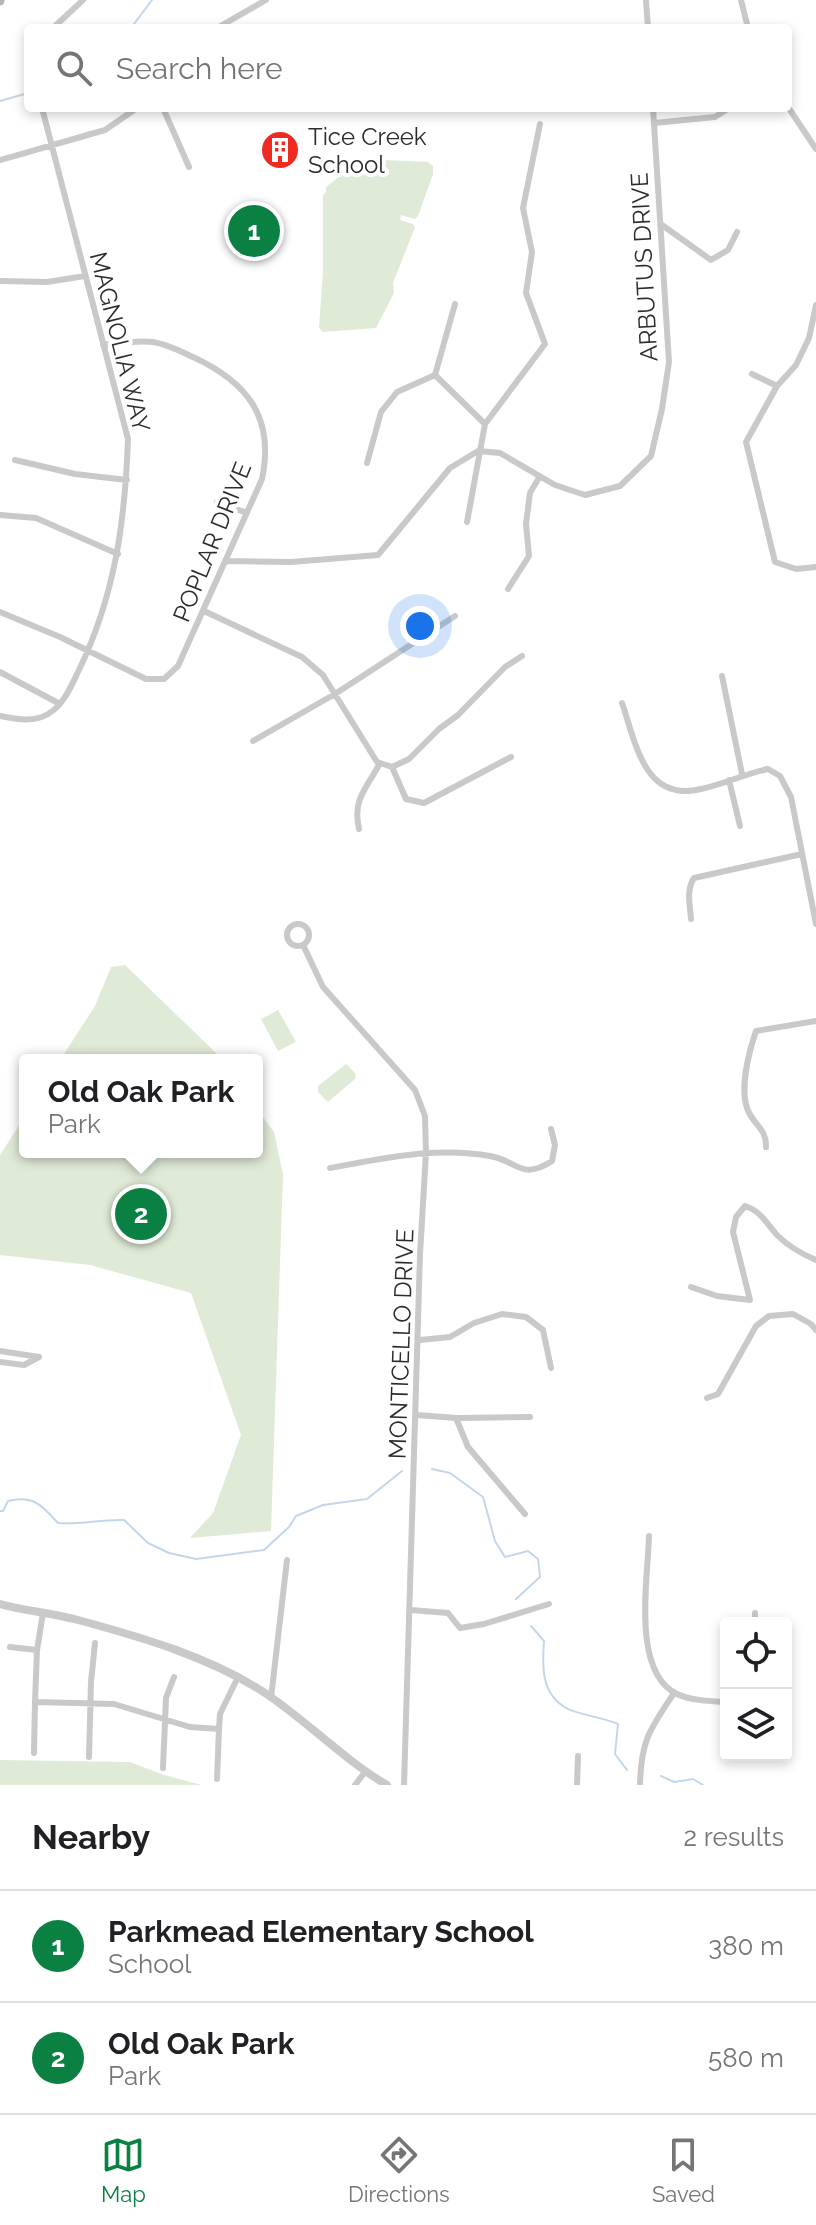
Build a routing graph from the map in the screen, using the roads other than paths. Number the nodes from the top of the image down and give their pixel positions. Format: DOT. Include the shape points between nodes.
graph roads {
  1 [pos="83,0"];
  2 [pos="266,0"];
  3 [pos="646,0"];
  4 [pos="741,0"];
  5 [pos="57,24"];
  6 [pos="224,24"];
  7 [pos="648,24"];
  8 [pos="747,24"];
  9 [pos="43,112"];
  10 [pos="131,112"];
  11 [pos="165,112"];
  12 [pos="653,112"];
  13 [pos="723,112"];
  14 [pos="791,112"];
  15 [pos="654,123"];
  16 [pos="540,124"];
  17 [pos="51,147"];
  18 [pos="816,149"];
  19 [pos="0,160"];
  20 [pos="189,167"];
  21 [pos="662,225"];
  22 [pos="737,232"];
  23 [pos="85,276"];
  24 [pos="0,281"];
  25 [pos="455,304"];
  26 [pos="816,305"];
  27 [pos="103,345"];
  28 [pos="752,374"];
  29 [pos="435,375"];
  30 [pos="777,386"];
  31 [pos="485,424"];
  32 [pos="478,451"];
  33 [pos="15,460"];
  34 [pos="367,463"];
  35 [pos="540,476"];
  36 [pos="127,480"];
  37 [pos="217,502"];
  38 [pos="247,513"];
  39 [pos="0,515"];
  40 [pos="467,522"];
  41 [pos="118,554"];
  42 [pos="226,561"];
  43 [pos="816,567"];
  44 [pos="508,589"];
  45 [pos="204,611"];
  46 [pos="0,612"];
  47 [pos="455,616"];
  48 [pos="88,652"];
  49 [pos="522,656"];
  50 [pos="0,672"];
  51 [pos="722,676"];
  52 [pos="335,694"];
  53 [pos="622,703"];
  54 [pos="60,704"];
  55 [pos="0,716"];
  56 [pos="253,741"];
  57 [pos="511,757"];
  58 [pos="380,763"];
  59 [pos="392,767"];
  60 [pos="742,774"];
  61 [pos="729,780"];
  62 [pos="740,826"];
  63 [pos="359,829"];
  64 [pos="802,854"];
  65 [pos="691,919"];
  66 [pos="816,924"];
  67 [pos="303,945"];
  68 [pos="816,1021"];
  69 [pos="551,1129"];
  70 [pos="766,1147"];
  71 [pos="426,1153"];
  72 [pos="330,1168"];
  73 [pos="816,1260"];
  74 [pos="691,1287"];
  75 [pos="816,1330"];
  76 [pos="420,1340"];
  77 [pos="0,1351"];
  78 [pos="0,1362"];
  79 [pos="551,1368"];
  80 [pos="707,1398"];
  81 [pos="417,1415"];
  82 [pos="530,1417"];
  83 [pos="456,1418"];
  84 [pos="525,1514"];
  85 [pos="649,1536"];
  86 [pos="287,1560"];
  87 [pos="0,1604"];
  88 [pos="549,1604"];
  89 [pos="411,1610"];
  90 [pos="43,1613"];
  91 [pos="755,1613"];
  92 [pos="755,1617"];
  93 [pos="95,1643"];
  94 [pos="10,1647"];
  95 [pos="37,1650"];
  96 [pos="174,1677"];
  97 [pos="237,1679"];
  98 [pos="674,1693"];
  99 [pos="271,1698"];
  100 [pos="720,1701"];
  101 [pos="35,1702"];
  102 [pos="91,1703"];
  103 [pos="164,1719"];
  104 [pos="219,1729"];
  105 [pos="34,1753"];
  106 [pos="578,1756"];
  107 [pos="89,1757"];
  108 [pos="163,1768"];
  109 [pos="365,1772"];
  110 [pos="217,1779"];
  111 [pos="355,1785"];
  112 [pos="387,1785"];
  113 [pos="404,1785"];
  114 [pos="577,1785"];
  115 [pos="640,1785"];
  1 -- 5 [label="street"];
  2 -- 6 [label="street"];
  3 -- 7 [label="street"];
  4 -- 8 [label="street"];
  9 -- 17 [label="street, MAGNOLIA WAY"];
  10 -- 17 [label="street" via="105,130"];
  11 -- 20 [label="street"];
  12 -- 15 [label="street, ARBUTUS DRIVE"];
  13 -- 15 [label="street"];
  14 -- 18 [label="street"];
  15 -- 21 [label="street, ARBUTUS DRIVE"];
  16 -- 31 [label="street" via="523,208 532,252 526,293 545,344"];
  17 -- 19 [label="street"];
  17 -- 23 [label="street, MAGNOLIA WAY"];
  21 -- 22 [label="street" via="711,260 728,250"];
  21 -- 35 [label="street, ARBUTUS DRIVE" via="669,362 651,456 620,486 585,495"];
  23 -- 24 [label="street"];
  23 -- 27 [label="street, MAGNOLIA WAY"];
  25 -- 29 [label="street"];
  26 -- 30 [label="street" via="809,338 796,365"];
  27 -- 36 [label="street, MAGNOLIA WAY" via="128,439"];
  27 -- 38 [label="street, POPLAR DRIVE" via="137,341 170,346 242,388 262,424 266,450 262,479"];
  28 -- 30 [label="street"];
  29 -- 31 [label="street"];
  29 -- 34 [label="street" via="397,392 381,412"];
  30 -- 43 [label="street" via="746,442 775,562 796,569"];
  31 -- 32 [label="street"];
  32 -- 35 [label="street, ARBUTUS DRIVE" via="500,453"];
  32 -- 40 [label="street"];
  32 -- 42 [label="street" via="450,468 378,555"];
  33 -- 36 [label="street"];
  35 -- 44 [label="street" via="530,493 529,556"];
  36 -- 41 [label="street, MAGNOLIA WAY"];
  37 -- 38 [label="street"];
  38 -- 42 [label="street, POPLAR DRIVE"];
  39 -- 41 [label="street" via="36,518"];
  41 -- 48 [label="street, MAGNOLIA WAY"];
  42 -- 45 [label="street, POPLAR DRIVE"];
  45 -- 48 [label="street, POPLAR DRIVE" via="178,666 164,679 146,679"];
  45 -- 52 [label="street" via="302,657"];
  46 -- 48 [label="street, POPLAR DRIVE"];
  47 -- 52 [label="street"];
  48 -- 54 [label="street, MAGNOLIA WAY"];
  49 -- 59 [label="street" via="409,759"];
  50 -- 54 [label="street"];
  51 -- 60 [label="street"];
  52 -- 56 [label="street"];
  52 -- 58 [label="street"];
  53 -- 61 [label="street" via="641,756 663,787 699,790"];
  54 -- 55 [label="street" via="34,719"];
  57 -- 59 [label="street" via="424,803 406,799"];
  58 -- 59 [label="street"];
  58 -- 63 [label="street" via="358,802"];
  60 -- 61 [label="street"];
  60 -- 64 [label="street" via="768,769 780,776 791,797"];
  61 -- 62 [label="street"];
  64 -- 65 [label="street" via="694,878"];
  64 -- 66 [label="street"];
  67 -- 71 [label="street, MONTICELLO DRIVE" via="323,987 415,1090 425,1116"];
  68 -- 70 [label="street" via="756,1031 746,1104 765,1132"];
  69 -- 71 [label="street" via="552,1161 539,1169 524,1171 491,1156"];
  71 -- 72 [label="street"];
  71 -- 76 [label="street, MONTICELLO DRIVE"];
  73 -- 74 [label="street" via="790,1246 756,1210 745,1206 733,1232 750,1300"];
  75 -- 80 [label="street" via="793,1314 769,1316 756,1326 718,1394"];
  76 -- 79 [label="street" via="450,1337 502,1314 526,1317 543,1330"];
  76 -- 81 [label="street, MONTICELLO DRIVE"];
  77 -- 78 [label="street" via="39,1357 24,1365"];
  81 -- 83 [label="street"];
  81 -- 89 [label="street, MONTICELLO DRIVE"];
  82 -- 83 [label="street"];
  83 -- 84 [label="street" via="468,1447"];
  85 -- 98 [label="street" via="646,1638 654,1671"];
  86 -- 99 [label="street"];
  87 -- 90 [label="street"];
  88 -- 89 [label="street" via="460,1628 448,1613"];
  89 -- 113 [label="street, MONTICELLO DRIVE"];
  90 -- 95 [label="street"];
  90 -- 97 [label="street" via="160,1645"];
  91 -- 92 [label="street"];
  93 -- 102 [label="street"];
  94 -- 95 [label="street"];
  95 -- 101 [label="street"];
  96 -- 103 [label="street"];
  97 -- 99 [label="street"];
  97 -- 104 [label="street" via="220,1714"];
  98 -- 100 [label="street"];
  98 -- 115 [label="street" via="642,1749"];
  99 -- 109 [label="street"];
  101 -- 102 [label="street"];
  101 -- 105 [label="street"];
  102 -- 103 [label="street" via="126,1706"];
  102 -- 107 [label="street"];
  103 -- 104 [label="street"];
  103 -- 108 [label="street"];
  104 -- 110 [label="street"];
  106 -- 114 [label="street"];
  109 -- 111 [label="street"];
  109 -- 112 [label="street"];
}
